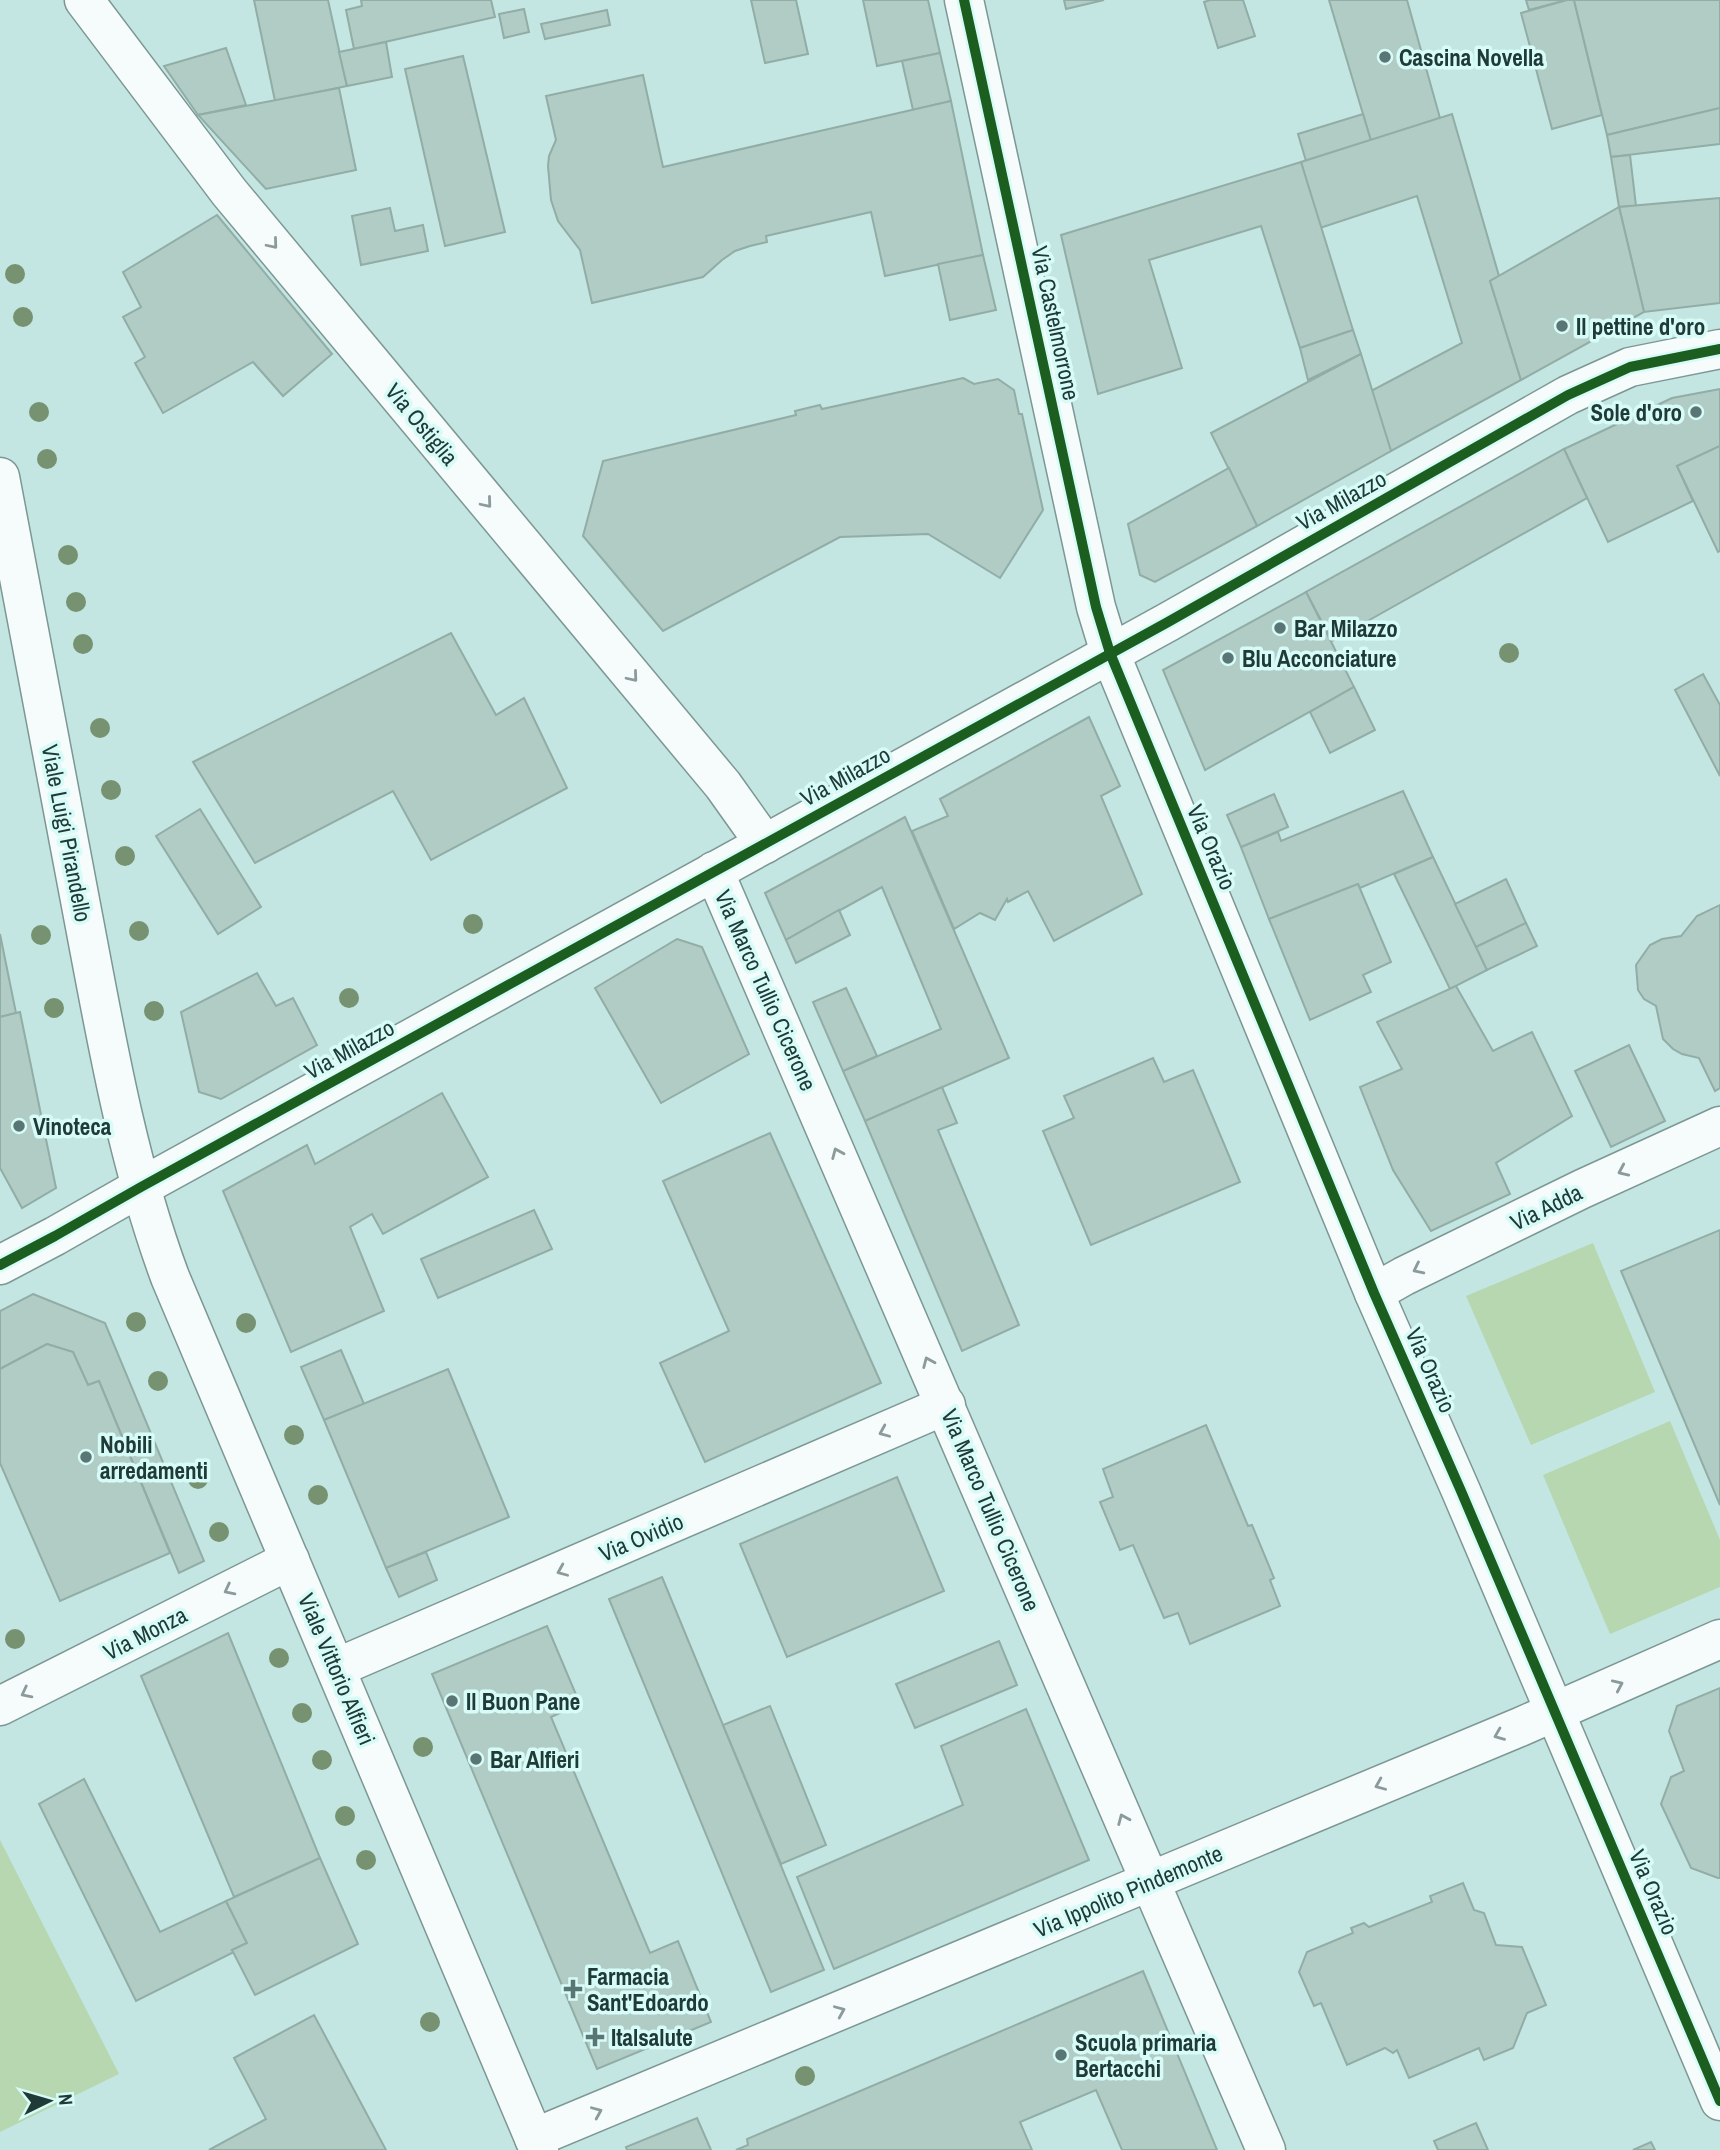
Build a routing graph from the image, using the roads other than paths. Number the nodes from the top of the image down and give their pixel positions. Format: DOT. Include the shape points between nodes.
graph roads {
  1 [pos="84,0"];
  2 [pos="964,0"];
  3 [pos="1720,349"];
  4 [pos="0,477"];
  5 [pos="1110,653"];
  6 [pos="765,844"];
  7 [pos="714,871"];
  8 [pos="1720,1126"];
  9 [pos="141,1187"];
  10 [pos="0,1265"];
  11 [pos="1374,1293"];
  12 [pos="946,1405"];
  13 [pos="290,1560"];
  14 [pos="1720,1639"];
  15 [pos="336,1668"];
  16 [pos="0,1706"];
  17 [pos="1555,1712"];
  18 [pos="1150,1882"];
  19 [pos="1720,2101"];
  20 [pos="536,2144"];
  21 [pos="1266,2150"];
  1 -- 6 [label="street, Via Ostiglia, one-way" via="229,192 723,785"];
  2 -- 5 [label="street, Via Castelmorrone" via="1096,607"];
  3 -- 5 [label="street, Via Milazzo" via="1630,367 1568,395"];
  4 -- 9 [label="street, Viale Luigi Pirandello" via="104,1027"];
  5 -- 6 [label="street, Via Milazzo"];
  5 -- 11 [label="street, Via Orazio"];
  6 -- 7 [label="street, Via Milazzo"];
  7 -- 9 [label="street, Via Milazzo"];
  12 -- 7 [label="street, Via Marco Tullio Cicerone, one-way"];
  8 -- 11 [label="street, Via Adda, one-way"];
  9 -- 10 [label="street, Via Milazzo"];
  9 -- 13 [label="street, Viale Vittorio Alfieri" via="170,1277"];
  11 -- 17 [label="street, Via Orazio"];
  12 -- 15 [label="street, Via Ovidio, one-way"];
  18 -- 12 [label="street, Via Marco Tullio Cicerone, one-way"];
  13 -- 15 [label="street, Viale Vittorio Alfieri"];
  13 -- 16 [label="street, Via Monza, one-way"];
  17 -- 14 [label="street, Via Ippolito Pindemonte, one-way"];
  15 -- 20 [label="street, Viale Vittorio Alfieri"];
  17 -- 18 [label="street, Via Ippolito Pindemonte, one-way"];
  17 -- 19 [label="street, Via Orazio"];
  20 -- 18 [label="street, Via Ippolito Pindemonte, one-way"];
  18 -- 21 [label="street, Via Marco Tullio Cicerone"];
}
